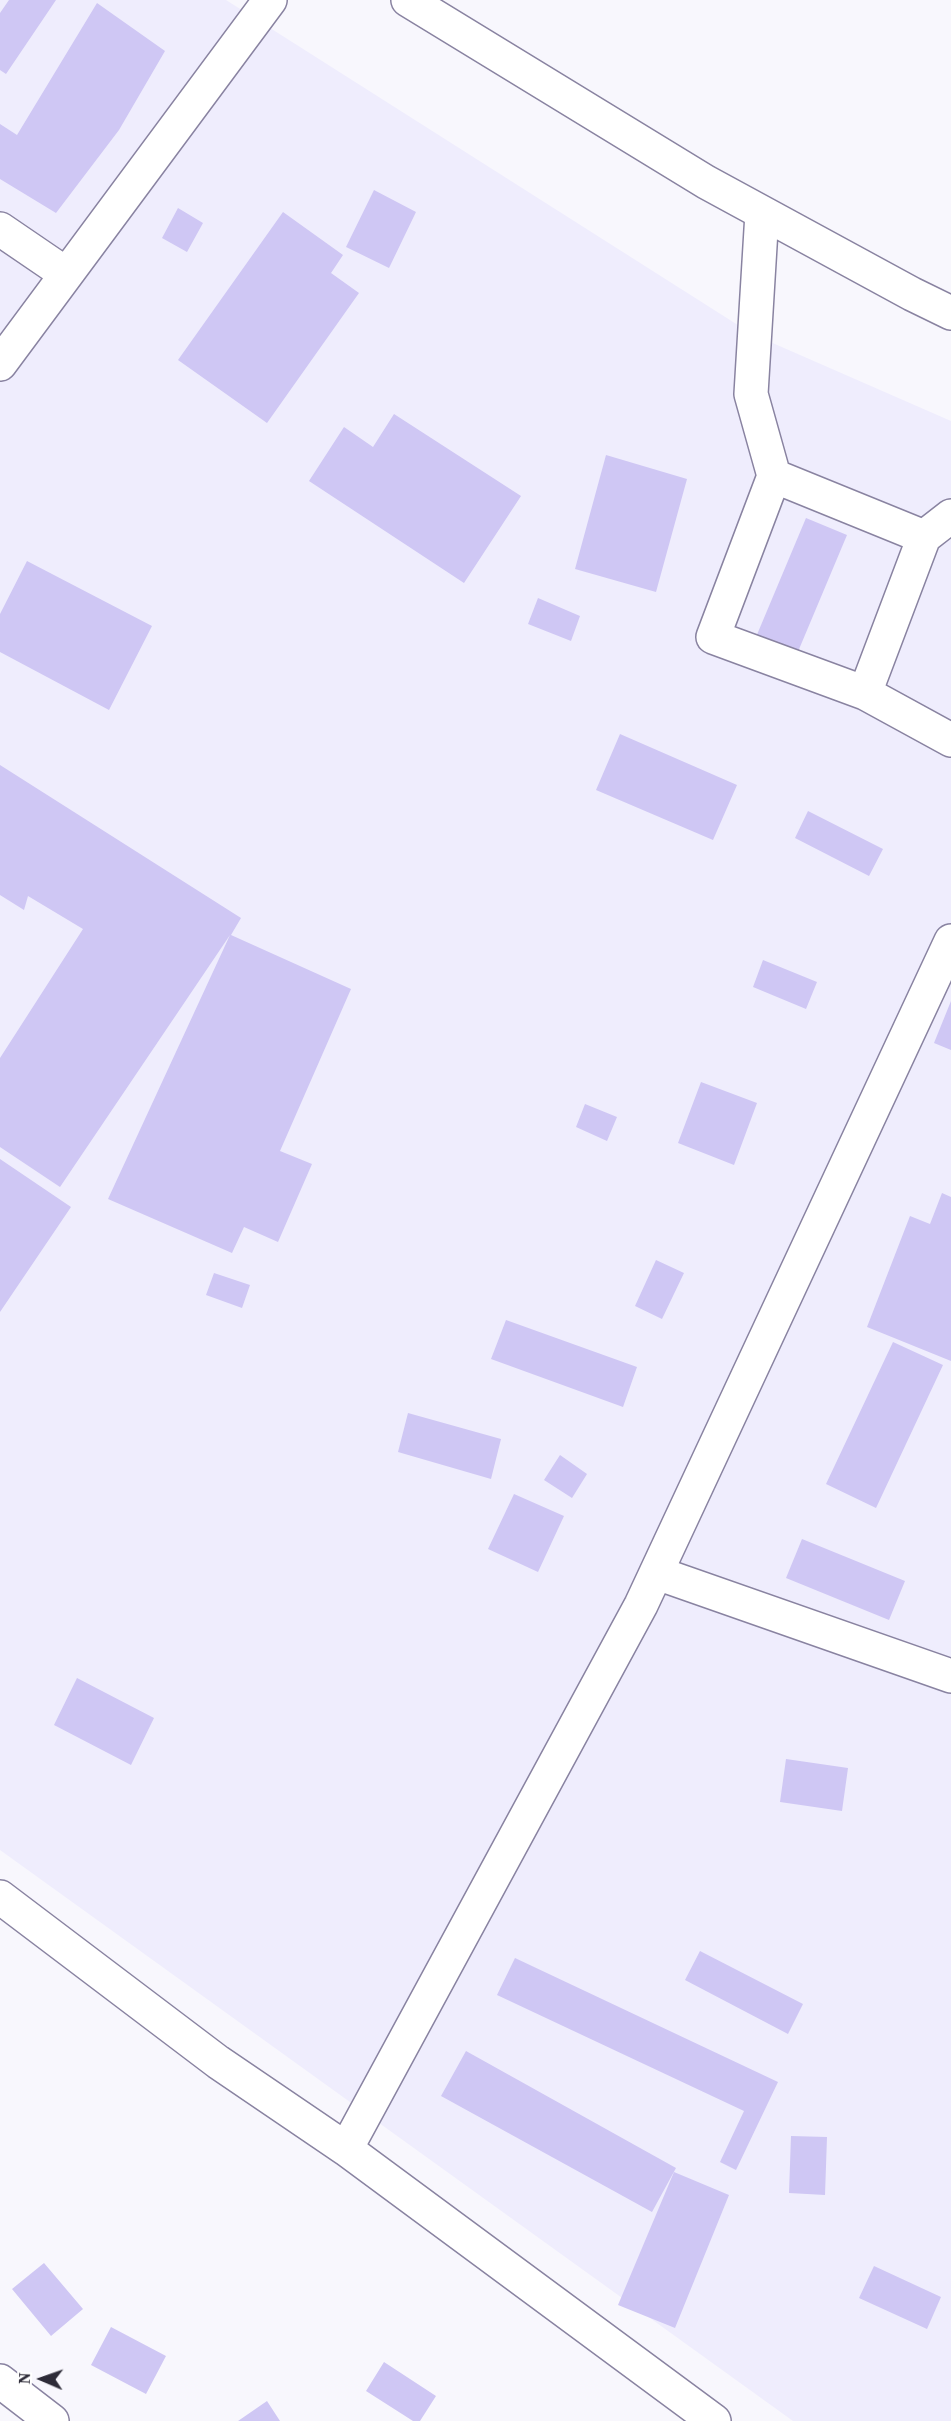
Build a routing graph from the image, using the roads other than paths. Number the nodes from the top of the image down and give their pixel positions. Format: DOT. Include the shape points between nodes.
graph roads {
  1 [pos="270,0"];
  2 [pos="408,0"];
  3 [pos="762,213"];
  4 [pos="0,229"];
  5 [pos="66,274"];
  6 [pos="951,313"];
  7 [pos="0,364"];
  8 [pos="774,476"];
  9 [pos="951,516"];
  10 [pos="924,537"];
  11 [pos="866,693"];
  12 [pos="951,740"];
  13 [pos="951,941"];
  14 [pos="657,1573"];
  15 [pos="951,1676"];
  16 [pos="0,1897"];
  17 [pos="346,2149"];
  18 [pos="0,2381"];
  19 [pos="52,2421"];
  20 [pos="714,2421"];
  1 -- 5 [label="street"];
  2 -- 3 [label="street"];
  3 -- 6 [label="street"];
  3 -- 8 [label="street" via="751,394"];
  4 -- 5 [label="street"];
  5 -- 7 [label="street"];
  8 -- 10 [label="street"];
  8 -- 11 [label="street" via="713,637"];
  9 -- 10 [label="street"];
  10 -- 11 [label="street"];
  11 -- 12 [label="street"];
  13 -- 14 [label="street"];
  14 -- 15 [label="street"];
  14 -- 17 [label="street"];
  16 -- 17 [label="street" via="218,2062"];
  17 -- 20 [label="street"];
  18 -- 19 [label="street"];
}
